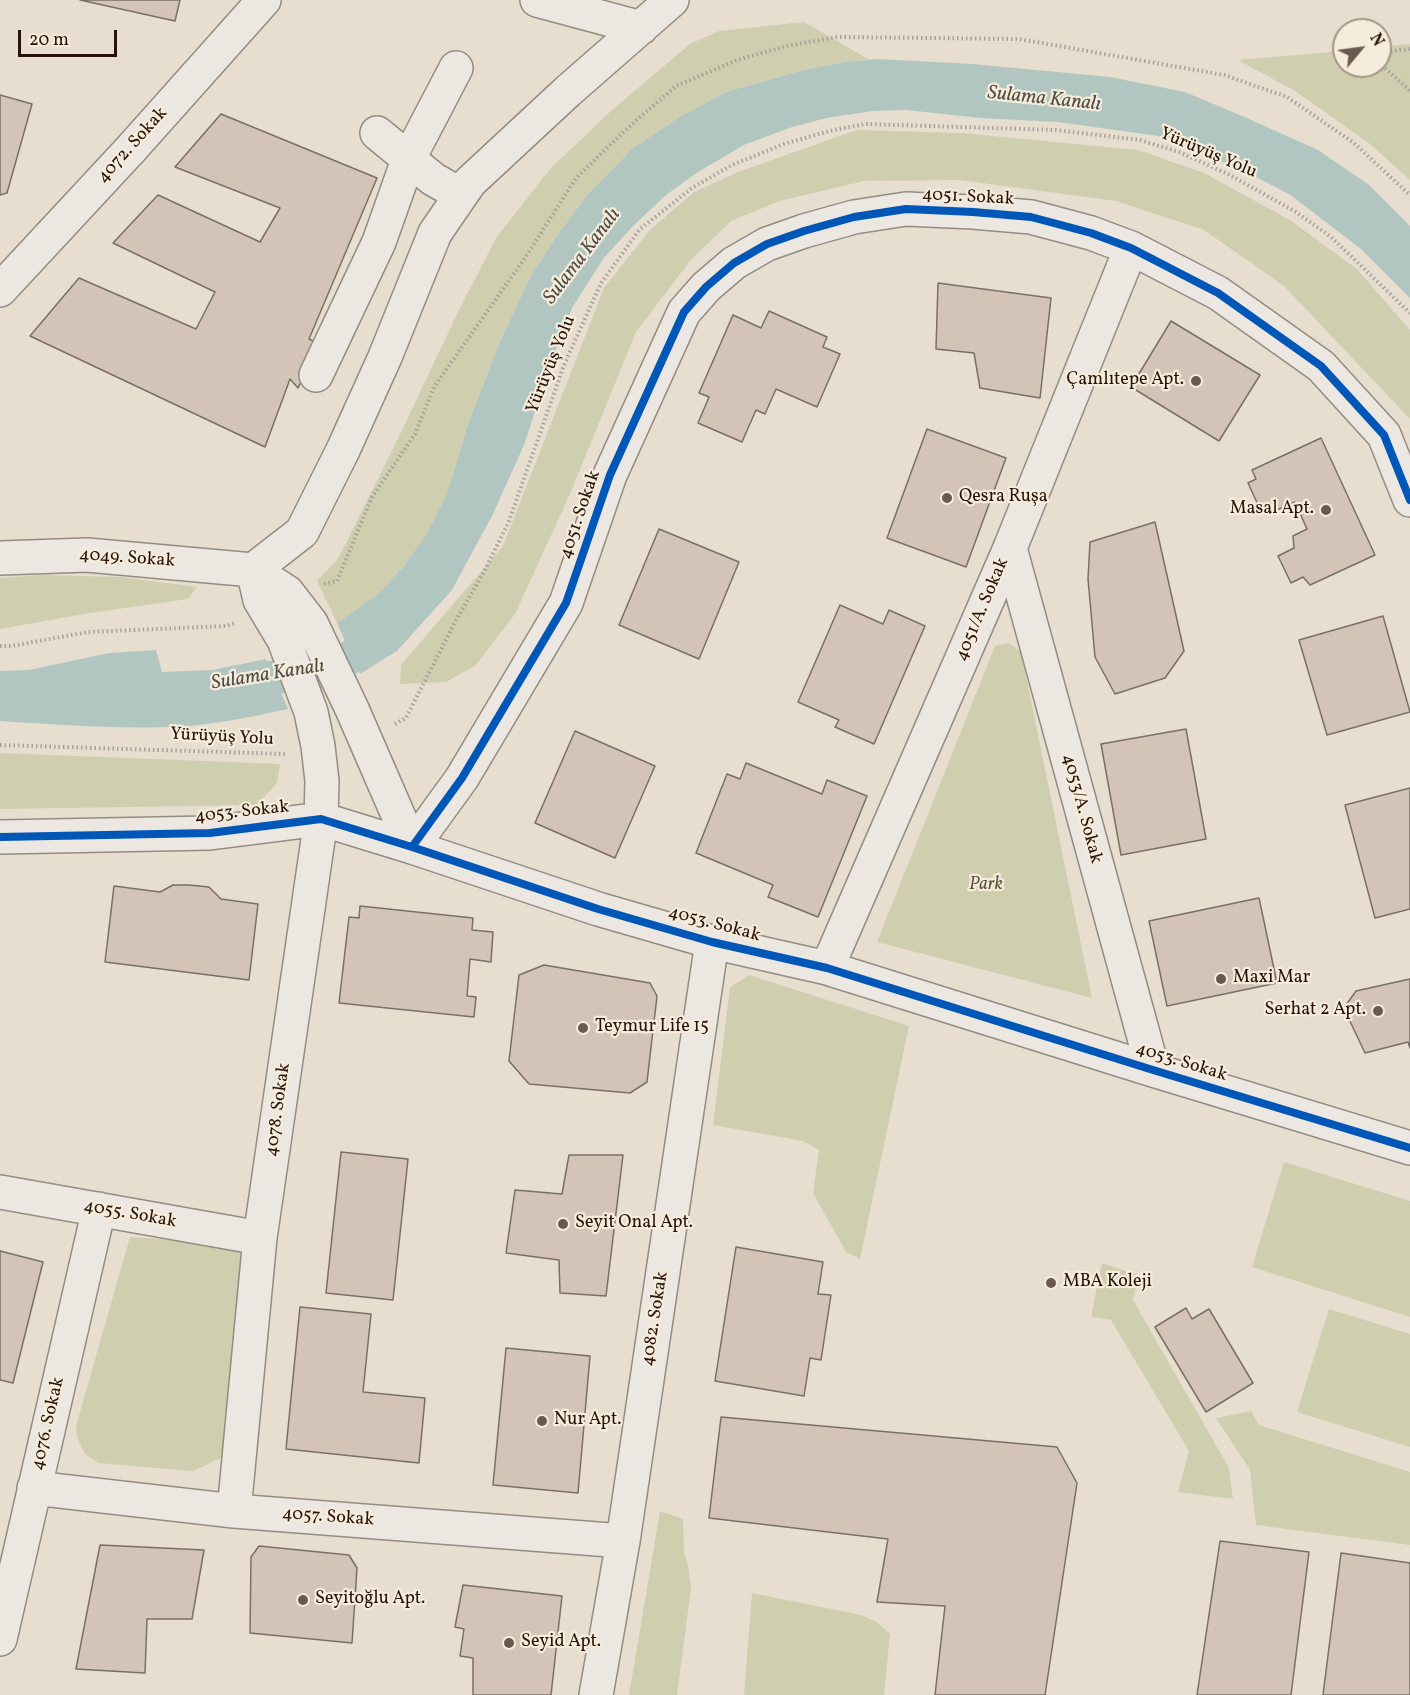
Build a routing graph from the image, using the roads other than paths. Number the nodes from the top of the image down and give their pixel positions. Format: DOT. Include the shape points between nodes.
graph roads {
  1 [pos="264,0"];
  2 [pos="537,0"];
  3 [pos="672,0"];
  4 [pos="641,28"];
  5 [pos="456,68"];
  6 [pos="377,133"];
  7 [pos="408,160"];
  8 [pos="461,195"];
  9 [pos="1131,248"];
  10 [pos="7,274"];
  11 [pos="316,375"];
  12 [pos="1410,500"];
  13 [pos="1010,548"];
  14 [pos="0,558"];
  15 [pos="253,570"];
  16 [pos="277,601"];
  17 [pos="321,819"];
  18 [pos="0,837"];
  19 [pos="412,847"];
  20 [pos="712,942"];
  21 [pos="827,968"];
  22 [pos="1153,1070"];
  23 [pos="1410,1148"];
  24 [pos="0,1192"];
  25 [pos="99,1209"];
  26 [pos="260,1238"];
  27 [pos="34,1488"];
  28 [pos="234,1510"];
  29 [pos="623,1541"];
  30 [pos="0,1638"];
  31 [pos="596,1695"];
  1 -- 10 [label="street, 4072. Sokak"];
  2 -- 4 [label="street"];
  3 -- 4 [label="street"];
  4 -- 8 [label="street" via="551,106"];
  5 -- 7 [label="street"];
  6 -- 7 [label="street"];
  7 -- 8 [label="street"];
  7 -- 11 [label="street" via="379,242"];
  8 -- 15 [label="street" via="435,233 344,450 302,532"];
  9 -- 12 [label="street, 4051. Sokak" via="1218,293 1321,366 1384,435"];
  9 -- 13 [label="street, 4051/A. Sokak"];
  9 -- 19 [label="street, 4051. Sokak" via="1030,217 906,209 854,217 804,231 767,244 734,263 684,312 610,475 566,603 462,778"];
  13 -- 21 [label="street, 4051/A. Sokak"];
  13 -- 22 [label="street, 4053/A. Sokak"];
  14 -- 15 [label="street, 4049. Sokak" via="87,555"];
  15 -- 16 [label="street"];
  16 -- 17 [label="street, 4078. Sokak" via="284,640 311,712 318,746"];
  16 -- 19 [label="street" via="311,623"];
  17 -- 18 [label="street, 4053. Sokak" via="210,833"];
  17 -- 19 [label="street, 4053. Sokak"];
  17 -- 26 [label="street, 4078. Sokak"];
  19 -- 20 [label="street, 4053. Sokak"];
  20 -- 21 [label="street, 4053. Sokak"];
  20 -- 29 [label="street, 4082. Sokak"];
  21 -- 22 [label="street, 4053. Sokak"];
  22 -- 23 [label="street, 4053. Sokak"];
  24 -- 25 [label="street, 4055. Sokak"];
  25 -- 26 [label="street, 4055. Sokak"];
  25 -- 27 [label="street, 4076. Sokak"];
  26 -- 28 [label="street, 4078. Sokak"];
  27 -- 28 [label="street, 4057. Sokak"];
  27 -- 30 [label="street, 4076. Sokak"];
  28 -- 29 [label="street, 4057. Sokak"];
  29 -- 31 [label="street, 4082. Sokak"];
}
